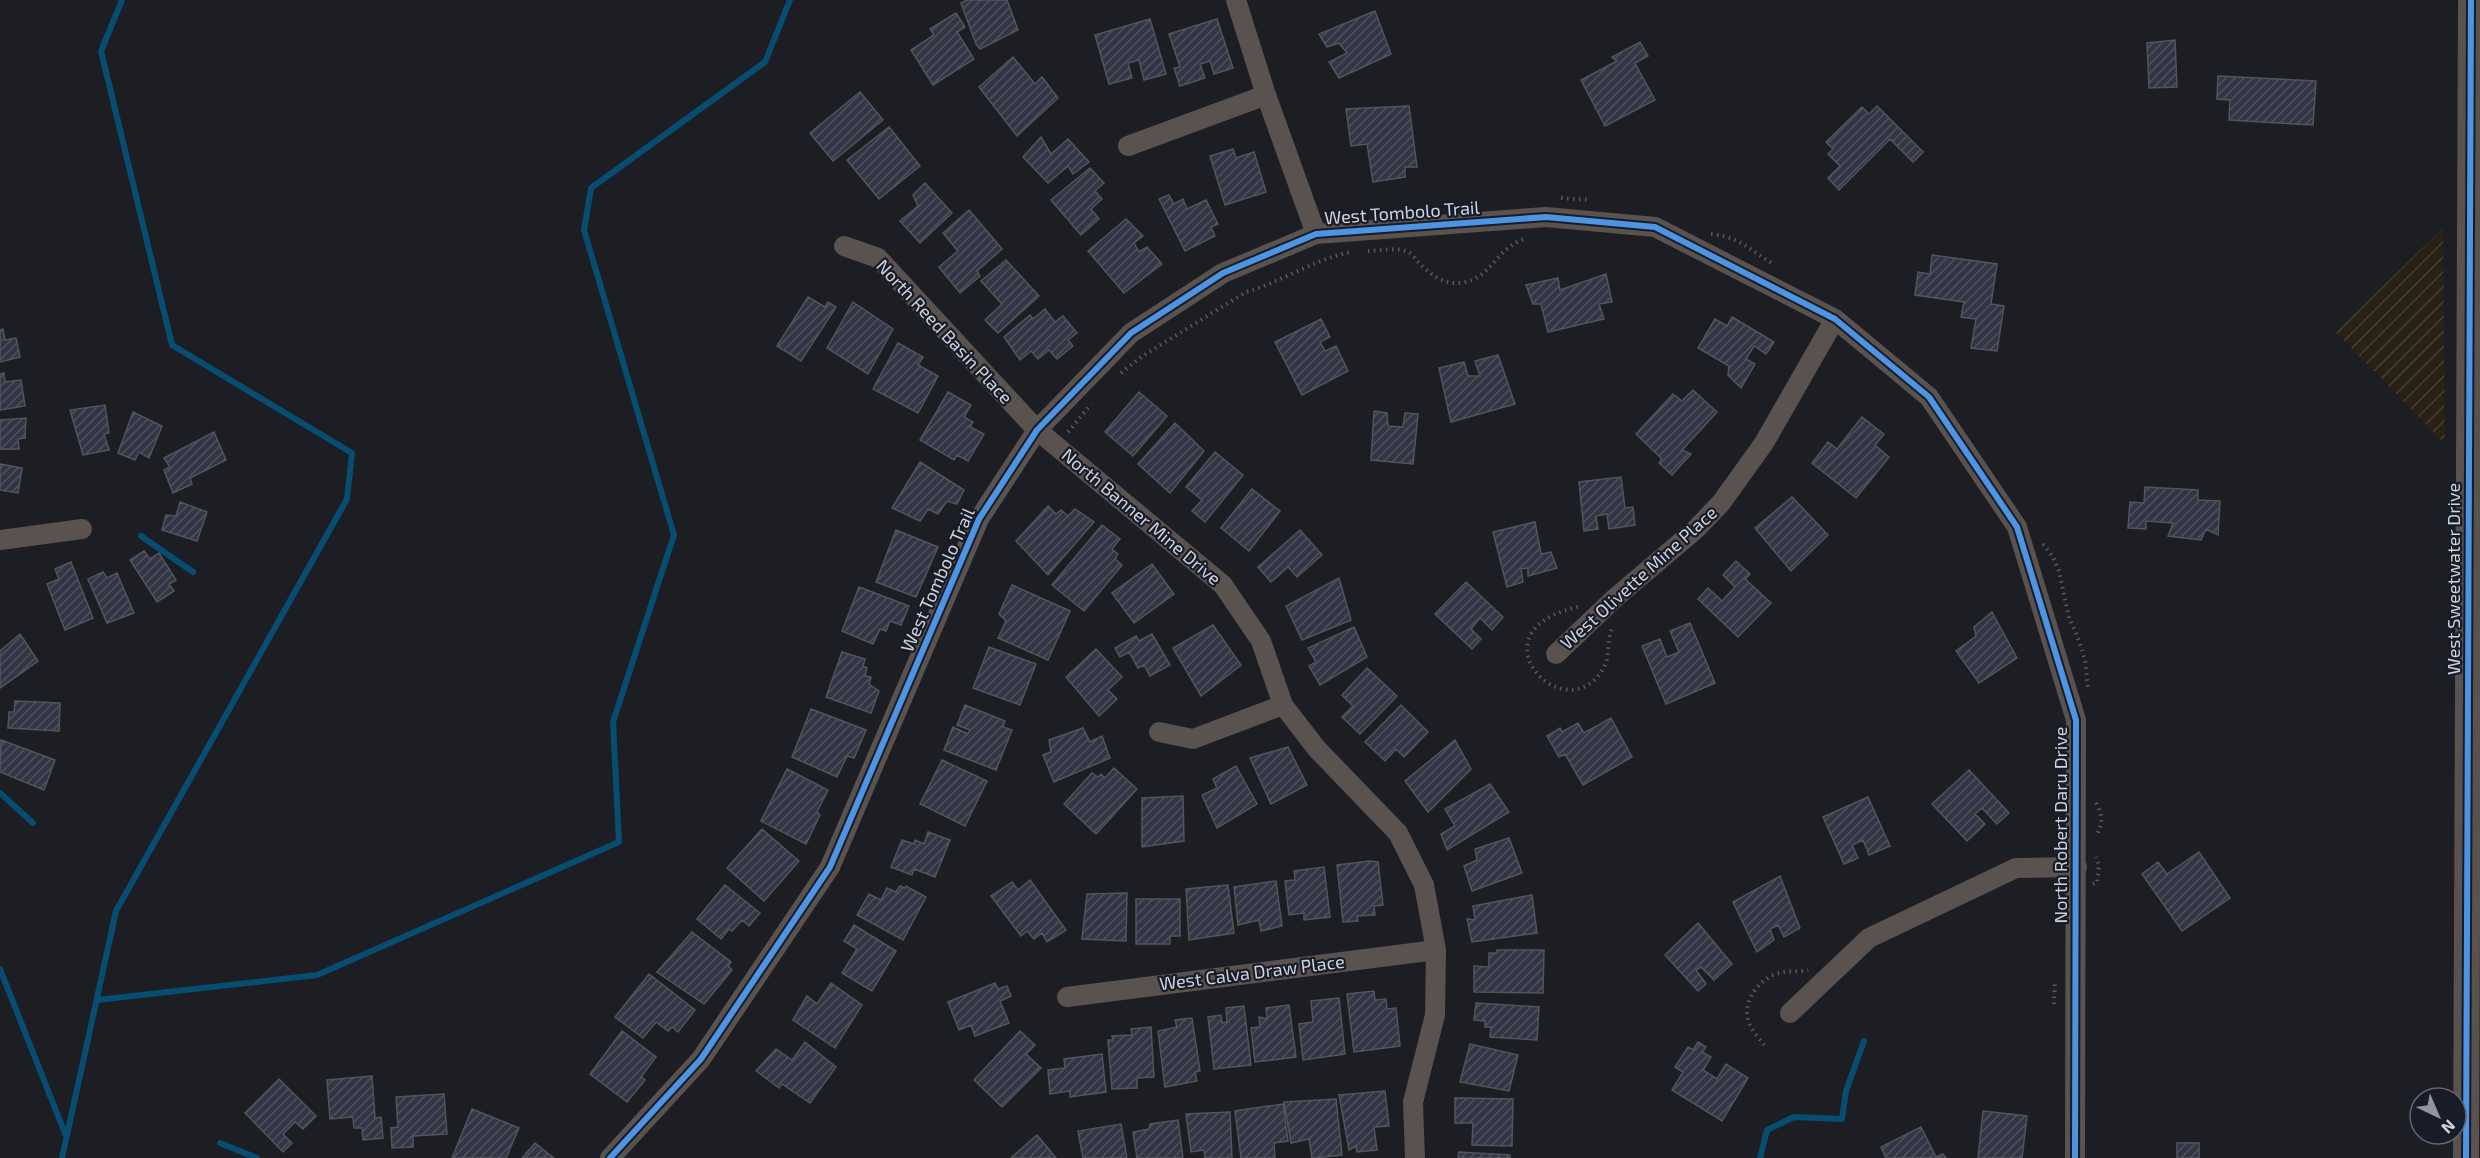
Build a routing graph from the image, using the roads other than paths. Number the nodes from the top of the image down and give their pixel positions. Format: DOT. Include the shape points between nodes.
graph roads {
  1 [pos="1236,0"];
  2 [pos="2471,0"];
  3 [pos="1266,96"];
  4 [pos="1128,146"];
  5 [pos="1316,234"];
  6 [pos="844,246"];
  7 [pos="1835,319"];
  8 [pos="1036,430"];
  9 [pos="82,529"];
  10 [pos="0,540"];
  11 [pos="1556,654"];
  12 [pos="1283,705"];
  13 [pos="1159,732"];
  14 [pos="2077,867"];
  15 [pos="1436,950"];
  16 [pos="1067,997"];
  17 [pos="1790,1013"];
  18 [pos="610,1158"];
  19 [pos="1414,1158"];
  20 [pos="2075,1158"];
  21 [pos="2466,1158"];
  1 -- 3 [label="street"];
  2 -- 21 [label="street, West Sweetwater Drive"];
  3 -- 4 [label="street"];
  3 -- 5 [label="street"];
  5 -- 7 [label="street, West Tombolo Trail" via="1546,217 1655,227"];
  5 -- 8 [label="street, West Tombolo Trail" via="1223,273 1131,333"];
  6 -- 8 [label="street, North Reed Basin Place" via="878,258"];
  7 -- 11 [label="street, West Olivette Mine Place" via="1764,443 1721,503"];
  7 -- 14 [label="street, North Robert Daru Drive" via="1929,396 2017,527 2076,720"];
  8 -- 12 [label="street, North Banner Mine Drive" via="1223,585 1261,641"];
  8 -- 18 [label="street, West Tombolo Trail" via="979,519 830,867 701,1059"];
  9 -- 10 [label="street"];
  12 -- 13 [label="street" via="1193,739"];
  12 -- 15 [label="street, North Banner Mine Drive" via="1317,748 1398,833 1424,885"];
  14 -- 17 [label="street" via="2016,868 1869,938"];
  14 -- 20 [label="street, North Robert Daru Drive"];
  15 -- 16 [label="street, West Calva Draw Place"];
  15 -- 19 [label="street, North Banner Mine Drive" via="1435,1015 1413,1102"];
}
